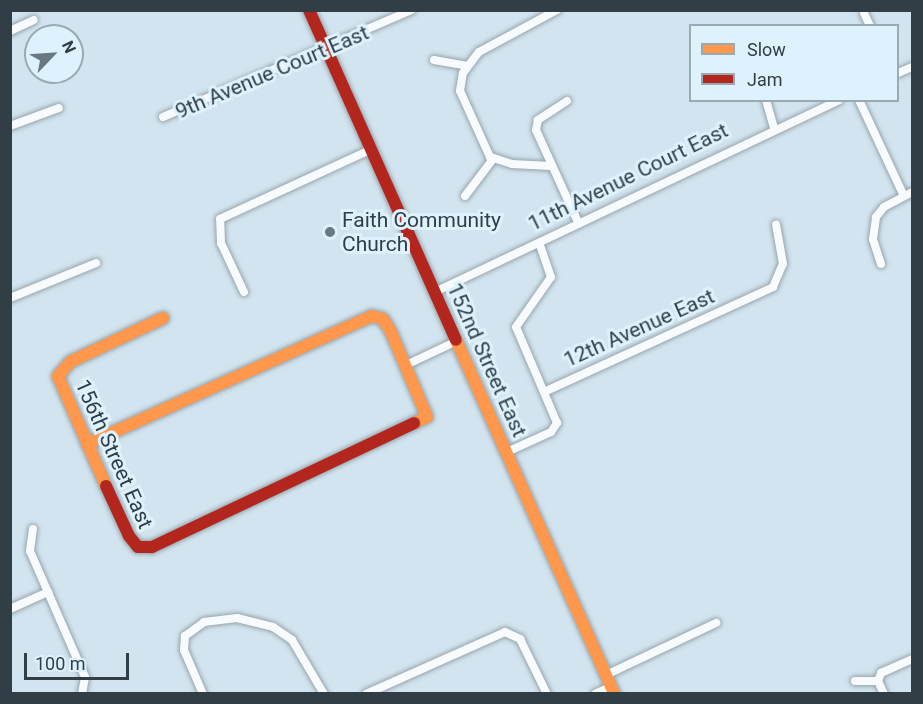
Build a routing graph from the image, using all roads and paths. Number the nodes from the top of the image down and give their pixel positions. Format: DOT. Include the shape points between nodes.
graph roads {
  1 [pos="309,10"];
  2 [pos="412,10"];
  3 [pos="557,10"];
  4 [pos="864,13"];
  5 [pos="34,20"];
  6 [pos="869,24"];
  7 [pos="10,31"];
  8 [pos="326,48"];
  9 [pos="434,60"];
  10 [pos="467,66"];
  11 [pos="567,101"];
  12 [pos="767,102"];
  13 [pos="833,102"];
  14 [pos="860,102"];
  15 [pos="59,108"];
  16 [pos="163,117"];
  17 [pos="10,126"];
  18 [pos="774,128"];
  19 [pos="372,149"];
  20 [pos="493,159"];
  21 [pos="551,166"];
  22 [pos="908,194"];
  23 [pos="465,196"];
  24 [pos="578,222"];
  25 [pos="776,225"];
  26 [pos="539,243"];
  27 [pos="96,263"];
  28 [pos="881,264"];
  29 [pos="244,292"];
  30 [pos="435,292"];
  31 [pos="10,298"];
  32 [pos="163,318"];
  33 [pos="457,341"];
  34 [pos="406,364"];
  35 [pos="544,392"];
  36 [pos="87,444"];
  37 [pos="507,452"];
  38 [pos="33,529"];
  39 [pos="48,592"];
  40 [pos="10,609"];
  41 [pos="716,623"];
  42 [pos="912,658"];
  43 [pos="855,681"];
  44 [pos="878,681"];
  45 [pos="610,685"];
  46 [pos="84,689"];
  47 [pos="203,693"];
  48 [pos="324,693"];
  49 [pos="366,693"];
  50 [pos="547,693"];
  51 [pos="595,693"];
  52 [pos="884,693"];
  1 -- 8 [label="street, 152nd Street East"];
  2 -- 8 [label="street, 9th Avenue Court East"];
  3 -- 10 [label="street" via="483,49"];
  4 -- 6 [label="street"];
  5 -- 7 [label="street"];
  8 -- 16 [label="street, 9th Avenue Court East"];
  8 -- 19 [label="street, 152nd Street East"];
  9 -- 10 [label="street"];
  10 -- 20 [label="street" via="460,91"];
  11 -- 21 [label="street" via="537,123"];
  12 -- 18 [label="street"];
  13 -- 18 [label="street, 11th Avenue Court East"];
  14 -- 22 [label="street"];
  15 -- 17 [label="street"];
  18 -- 24 [label="street, 11th Avenue Court East"];
  19 -- 29 [label="street" via="220,219 221,243"];
  19 -- 30 [label="street, 152nd Street East"];
  20 -- 21 [label="street"];
  20 -- 23 [label="street"];
  21 -- 24 [label="street"];
  22 -- 28 [label="street" via="884,207 874,222 873,239"];
  24 -- 26 [label="street, 11th Avenue Court East"];
  25 -- 35 [label="street, 12th Avenue East" via="783,264 773,287"];
  26 -- 30 [label="street, 11th Avenue Court East"];
  26 -- 35 [label="street" via="551,277 516,327"];
  27 -- 31 [label="street"];
  30 -- 33 [label="street, 152nd Street East"];
  32 -- 36 [label="street, 156th Street East" via="60,371 61,386"];
  33 -- 34 [label="street"];
  33 -- 37 [label="street, 152nd Street East"];
  34 -- 36 [label="street" via="388,326 378,316 366,317"];
  34 -- 36 [label="street, 156th Street East" via="426,418 152,548 141,548 129,536"];
  35 -- 37 [label="street" via="555,416 554,429"];
  37 -- 45 [label="street, 152nd Street East"];
  38 -- 39 [label="street" via="30,551"];
  39 -- 40 [label="street"];
  39 -- 46 [label="street"];
  41 -- 45 [label="street"];
  42 -- 44 [label="street" via="881,672"];
  43 -- 44 [label="street"];
  44 -- 52 [label="street"];
  45 -- 51 [label="street"];
  47 -- 48 [label="street" via="184,650 185,636 197,625 225,619 273,627 300,649"];
  49 -- 50 [label="street" via="505,632 520,639"];
}
